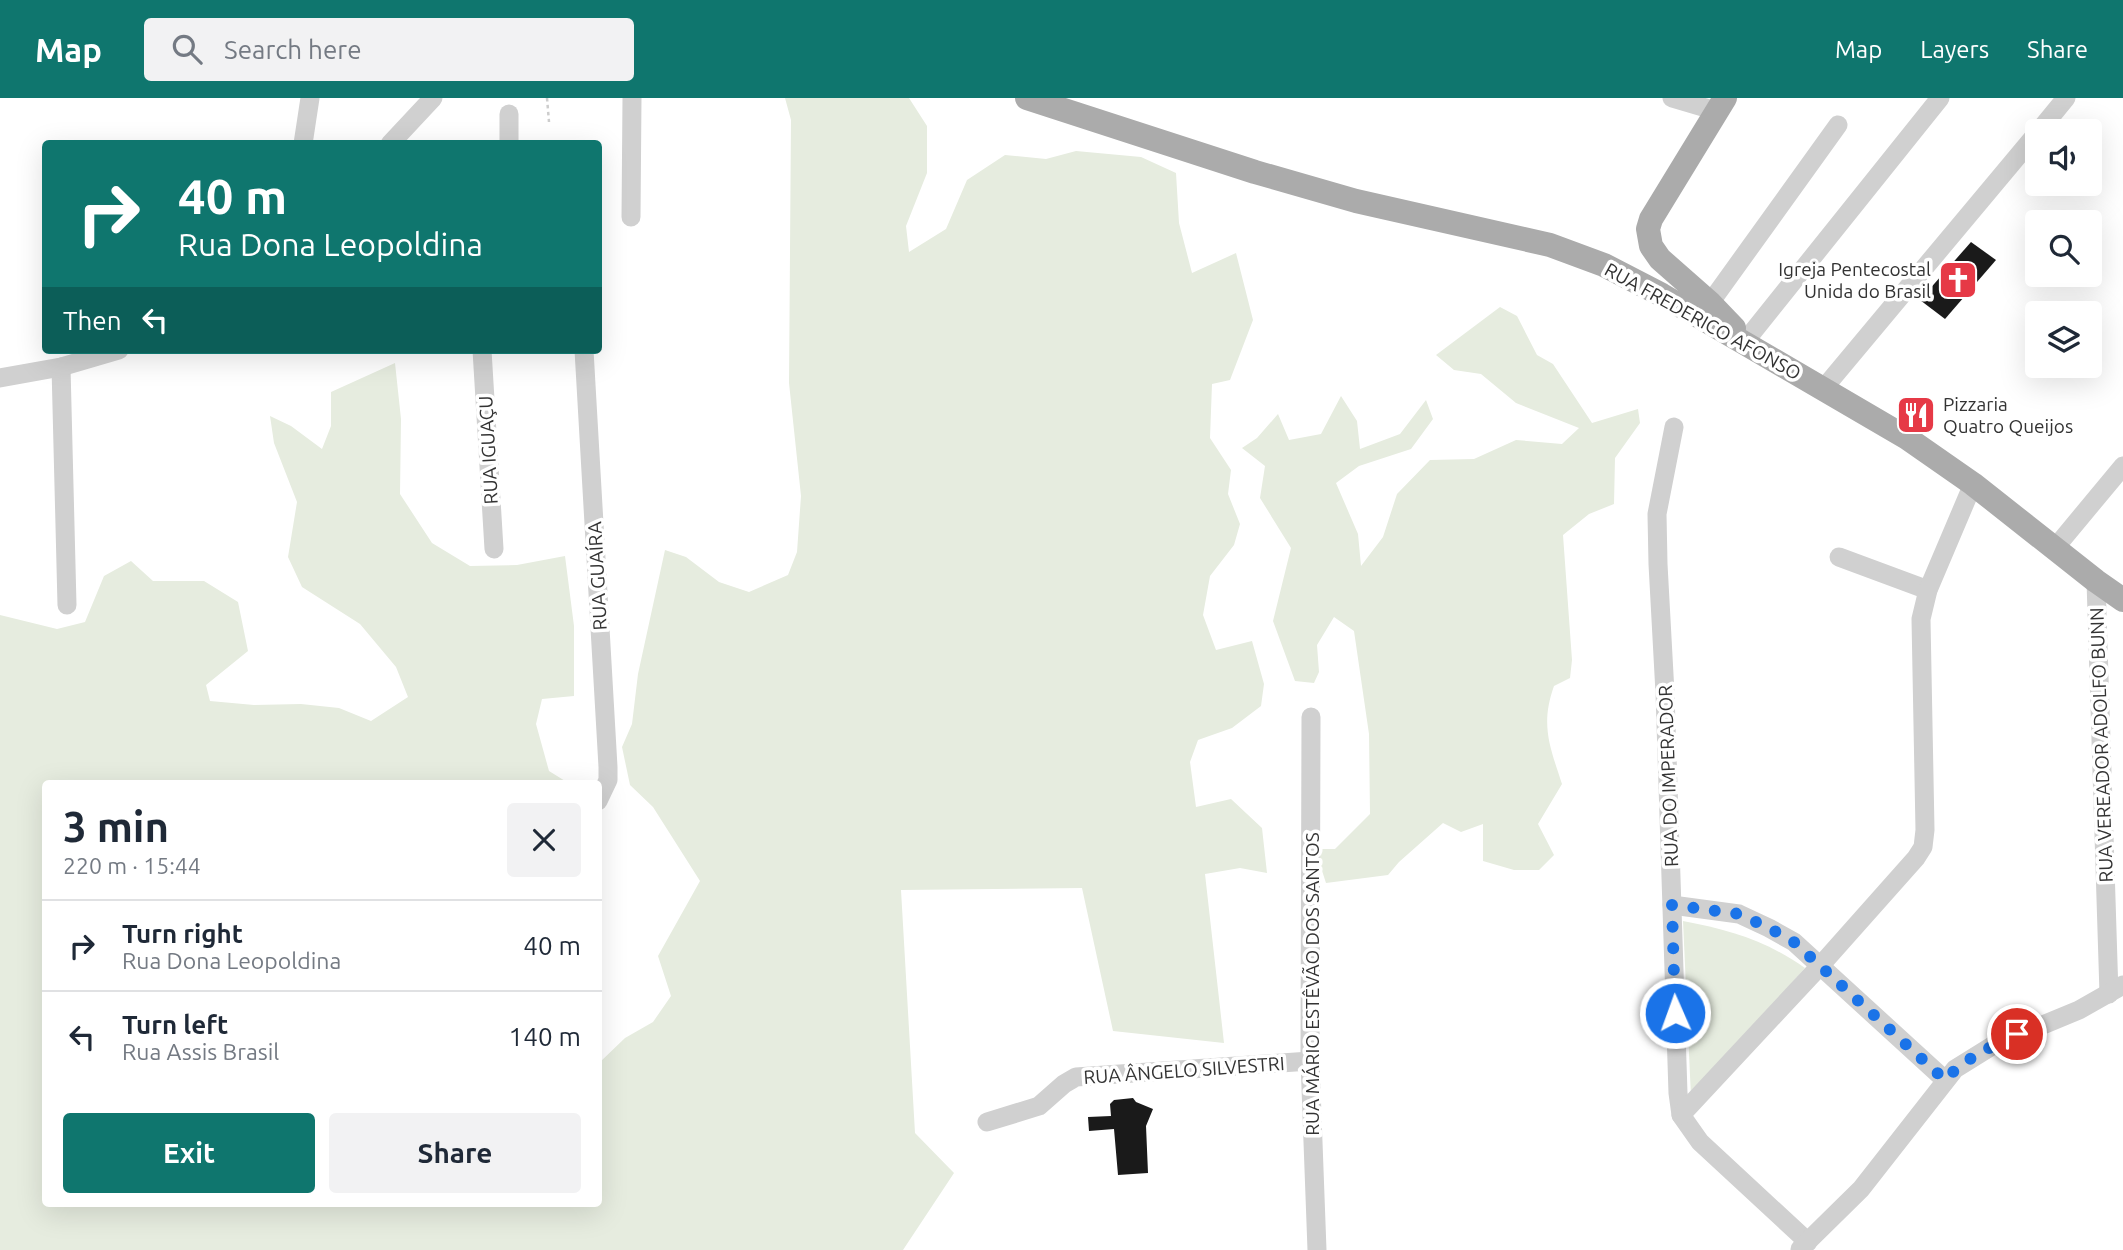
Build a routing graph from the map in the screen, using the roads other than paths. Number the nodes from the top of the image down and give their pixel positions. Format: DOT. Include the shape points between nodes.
graph roads {
  1 [pos="310,98"];
  2 [pos="433,98"];
  3 [pos="632,98"];
  4 [pos="1027,98"];
  5 [pos="1672,98"];
  6 [pos="1940,98"];
  7 [pos="2066,98"];
  8 [pos="1721,104"];
  9 [pos="509,114"];
  10 [pos="2049,119"];
  11 [pos="1838,125"];
  12 [pos="304,140"];
  13 [pos="394,140"];
  14 [pos="509,140"];
  15 [pos="2025,148"];
  16 [pos="631,217"];
  17 [pos="1710,303"];
  18 [pos="1743,344"];
  19 [pos="105,354"];
  20 [pos="482,354"];
  21 [pos="584,354"];
  22 [pos="61,367"];
  23 [pos="0,378"];
  24 [pos="1824,388"];
  25 [pos="1674,427"];
  26 [pos="2123,466"];
  27 [pos="1973,484"];
  28 [pos="2055,548"];
  29 [pos="494,549"];
  30 [pos="1839,558"];
  31 [pos="2096,581"];
  32 [pos="1928,590"];
  33 [pos="2123,600"];
  34 [pos="67,605"];
  35 [pos="1311,717"];
  36 [pos="602,793"];
  37 [pos="1672,905"];
  38 [pos="1820,966"];
  39 [pos="2116,990"];
  40 [pos="1310,1061"];
  41 [pos="1945,1080"];
  42 [pos="1681,1115"];
  43 [pos="987,1122"];
  44 [pos="1803,1246"];
  45 [pos="1317,1250"];
  1 -- 12 [label="street"];
  2 -- 13 [label="street"];
  3 -- 16 [label="street"];
  4 -- 18 [label="main road, RUA FREDERICO AFONSO" via="1356,201 1580,255 1641,283"];
  5 -- 8 [label="street"];
  6 -- 18 [label="street"];
  7 -- 10 [label="street"];
  8 -- 17 [label="main road" via="1648,229 1651,246 1660,259"];
  9 -- 14 [label="street"];
  11 -- 17 [label="street"];
  15 -- 24 [label="street"];
  17 -- 18 [label="main road" via="1738,332"];
  18 -- 24 [label="main road, RUA FREDERICO AFONSO"];
  19 -- 22 [label="street"];
  20 -- 29 [label="street, RUA IGUAÇU"];
  21 -- 36 [label="street, RUA GUAÍRA" via="608,767"];
  22 -- 23 [label="street"];
  22 -- 34 [label="street"];
  24 -- 27 [label="main road, RUA FREDERICO AFONSO"];
  25 -- 37 [label="street, RUA DO IMPERADOR" via="1657,514"];
  26 -- 28 [label="street"];
  27 -- 28 [label="main road, RUA FREDERICO AFONSO"];
  27 -- 32 [label="street"];
  28 -- 31 [label="main road, RUA FREDERICO AFONSO"];
  30 -- 32 [label="street"];
  31 -- 33 [label="main road, RUA FREDERICO AFONSO"];
  31 -- 39 [label="street, RUA VEREADOR ADOLFO BUNN"];
  32 -- 38 [label="street" via="1921,619 1923,847"];
  35 -- 40 [label="street, RUA MÁRIO ESTÊVÃO DOS SANTOS"];
  37 -- 38 [label="street" via="1739,914 1794,942"];
  37 -- 42 [label="street, RUA DO IMPERADOR"];
  38 -- 41 [label="street"];
  38 -- 42 [label="street"];
  39 -- 41 [label="street" via="1992,1046"];
  40 -- 43 [label="street, RUA ÂNGELO SILVESTRI" via="1076,1077 1039,1106"];
  40 -- 45 [label="street, RUA MÁRIO ESTÊVÃO DOS SANTOS"];
  41 -- 44 [label="street" via="1861,1189"];
  42 -- 44 [label="street" via="1700,1142"];
}
